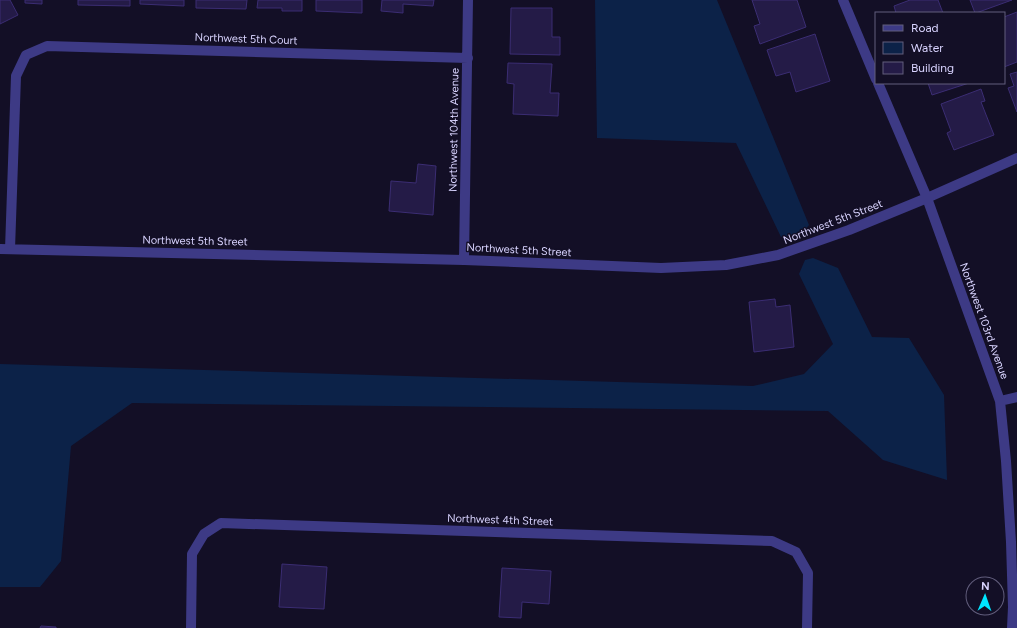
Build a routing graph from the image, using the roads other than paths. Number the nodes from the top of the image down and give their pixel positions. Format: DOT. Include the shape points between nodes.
graph roads {
  1 [pos="468,0"];
  2 [pos="842,0"];
  3 [pos="468,58"];
  4 [pos="875,77"];
  5 [pos="878,84"];
  6 [pos="1017,158"];
  7 [pos="927,198"];
  8 [pos="5,249"];
  9 [pos="464,260"];
  10 [pos="1017,397"];
  11 [pos="1000,401"];
  12 [pos="1015,607"];
  13 [pos="191,628"];
  14 [pos="807,628"];
  15 [pos="1012,628"];
  1 -- 3 [label="street, Northwest 104th Avenue"];
  2 -- 4 [label="street"];
  3 -- 8 [label="street, Northwest 5th Court" via="47,46 26,55 16,76"];
  3 -- 9 [label="street, Northwest 104th Avenue"];
  5 -- 7 [label="street, Northwest 103rd Avenue"];
  6 -- 7 [label="street, Northwest 5th Street"];
  7 -- 9 [label="street, Northwest 5th Street" via="849,230 778,255 726,265 660,268"];
  7 -- 11 [label="street, Northwest 103rd Avenue"];
  8 -- 9 [label="street, Northwest 5th Street"];
  10 -- 11 [label="street"];
  11 -- 12 [label="street, Northwest 103rd Avenue"];
  12 -- 15 [label="street, Northwest 103rd Avenue"];
  13 -- 14 [label="street, Northwest 4th Street" via="192,554 204,534 221,523 772,541 796,552 808,573"];
}
